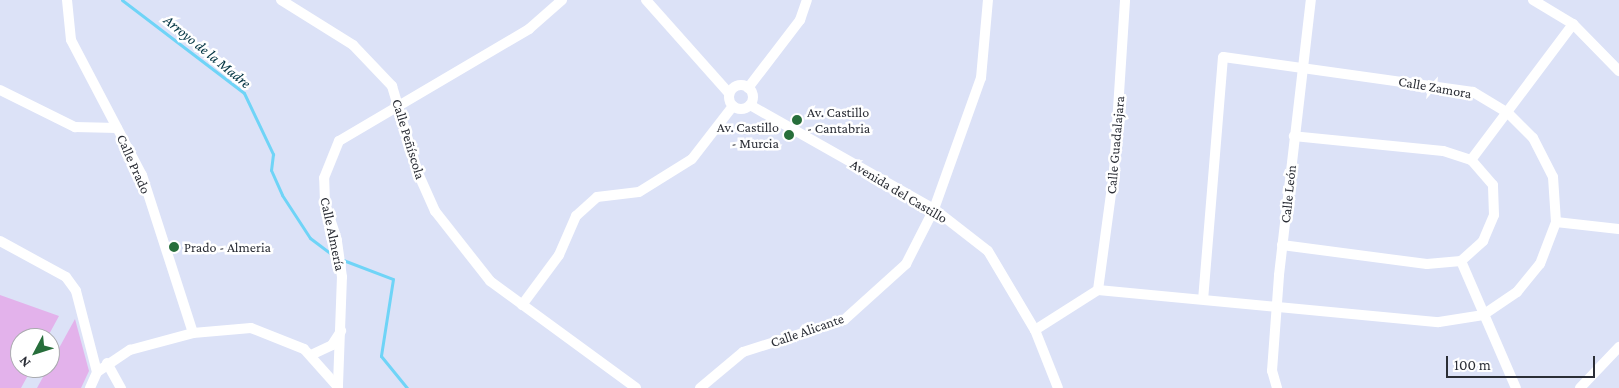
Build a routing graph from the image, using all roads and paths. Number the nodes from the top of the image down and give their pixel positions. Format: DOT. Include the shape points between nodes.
graph roads {
  1 [pos="67,0"];
  2 [pos="282,0"];
  3 [pos="562,0"];
  4 [pos="646,0"];
  5 [pos="807,0"];
  6 [pos="988,0"];
  7 [pos="1125,0"];
  8 [pos="1311,0"];
  9 [pos="1533,0"];
  10 [pos="1573,24"];
  11 [pos="1302,65"];
  12 [pos="1619,72"];
  13 [pos="748,88"];
  14 [pos="0,90"];
  15 [pos="730,93"];
  16 [pos="399,103"];
  17 [pos="750,105"];
  18 [pos="733,106"];
  19 [pos="1508,113"];
  20 [pos="117,128"];
  21 [pos="1294,136"];
  22 [pos="1471,160"];
  23 [pos="934,209"];
  24 [pos="1556,222"];
  25 [pos="1619,229"];
  26 [pos="0,242"];
  27 [pos="1282,245"];
  28 [pos="1461,261"];
  29 [pos="1098,290"];
  30 [pos="1203,299"];
  31 [pos="522,305"];
  32 [pos="1278,308"];
  33 [pos="1483,315"];
  34 [pos="343,328"];
  35 [pos="1035,330"];
  36 [pos="193,333"];
  37 [pos="1619,347"];
  38 [pos="320,352"];
  39 [pos="340,359"];
  40 [pos="107,363"];
  41 [pos="327,371"];
  42 [pos="97,372"];
  43 [pos="338,386"];
  44 [pos="1055,387"];
  45 [pos="90,388"];
  46 [pos="121,388"];
  47 [pos="636,388"];
  48 [pos="700,388"];
  49 [pos="1277,388"];
  50 [pos="1516,388"];
  51 [pos="1580,388"];
  1 -- 20 [label="street, Calle Prado" via="71,40"];
  2 -- 16 [label="street, Calle Peñíscola" via="352,45 392,86"];
  3 -- 16 [label="street, Calle Almería" via="529,29"];
  4 -- 15 [label="street"];
  5 -- 13 [label="street" via="800,20"];
  6 -- 23 [label="street, Calle Alicante" via="981,78"];
  7 -- 29 [label="street, Calle Guadalajara" via="1114,171"];
  8 -- 11 [label="street, Calle León"];
  9 -- 10 [label="street"];
  10 -- 12 [label="street"];
  10 -- 19 [label="street"];
  11 -- 19 [label="street, Calle Zamora" via="1473,92"];
  11 -- 21 [label="street, Calle León"];
  11 -- 30 [label="street, Calle Zamora" via="1223,57"];
  13 -- 15 [label="street" via="738,86"];
  13 -- 17 [label="street" via="753,98"];
  14 -- 20 [label="street" via="75,127"];
  15 -- 18 [label="street"];
  16 -- 31 [label="street, Calle Peñíscola" via="418,174 435,211 473,262"];
  16 -- 34 [label="street, Calle Almería" via="352,129 339,141 328,160 325,202 338,240"];
  17 -- 18 [label="street" via="744,109"];
  17 -- 23 [label="street, Avenida del Castillo"];
  18 -- 31 [label="street" via="692,159 639,192 598,197 576,216 559,255"];
  19 -- 22 [label="street"];
  19 -- 24 [label="street, Calle Zamora" via="1533,138 1553,177"];
  20 -- 36 [label="street, Calle Prado" via="142,175"];
  21 -- 22 [label="street" via="1443,151"];
  21 -- 27 [label="street, Calle León"];
  22 -- 28 [label="street" via="1493,186 1494,215 1483,241"];
  23 -- 35 [label="street, Avenida del Castillo" via="988,251"];
  23 -- 48 [label="street, Calle Alicante" via="906,264 844,320 743,352"];
  24 -- 25 [label="street"];
  24 -- 33 [label="street, Calle Zamora" via="1540,264 1518,292"];
  26 -- 42 [label="street" via="71,284"];
  27 -- 28 [label="street" via="1427,264"];
  27 -- 32 [label="street, Calle León"];
  28 -- 33 [label="street"];
  29 -- 30 [label="street, Calle Zamora"];
  29 -- 35 [label="street"];
  30 -- 32 [label="street, Calle Zamora"];
  31 -- 47 [label="street, Calle Peñíscola"];
  32 -- 33 [label="street, Calle Zamora" via="1439,322"];
  32 -- 49 [label="street, Calle León" via="1272,371"];
  33 -- 50 [label="street"];
  34 -- 38 [label="street"];
  34 -- 39 [label="street, Calle Almería"];
  35 -- 44 [label="street, Avenida del Castillo"];
  36 -- 38 [label="street" via="251,328"];
  36 -- 40 [label="street" via="130,350"];
  37 -- 51 [label="street"];
  38 -- 39 [label="street"];
  38 -- 41 [label="street" via="319,363"];
  39 -- 41 [label="street"];
  39 -- 43 [label="street, Calle Almería"];
  40 -- 42 [label="street"];
  40 -- 46 [label="street"];
  41 -- 43 [label="street"];
  42 -- 45 [label="street"];
}
